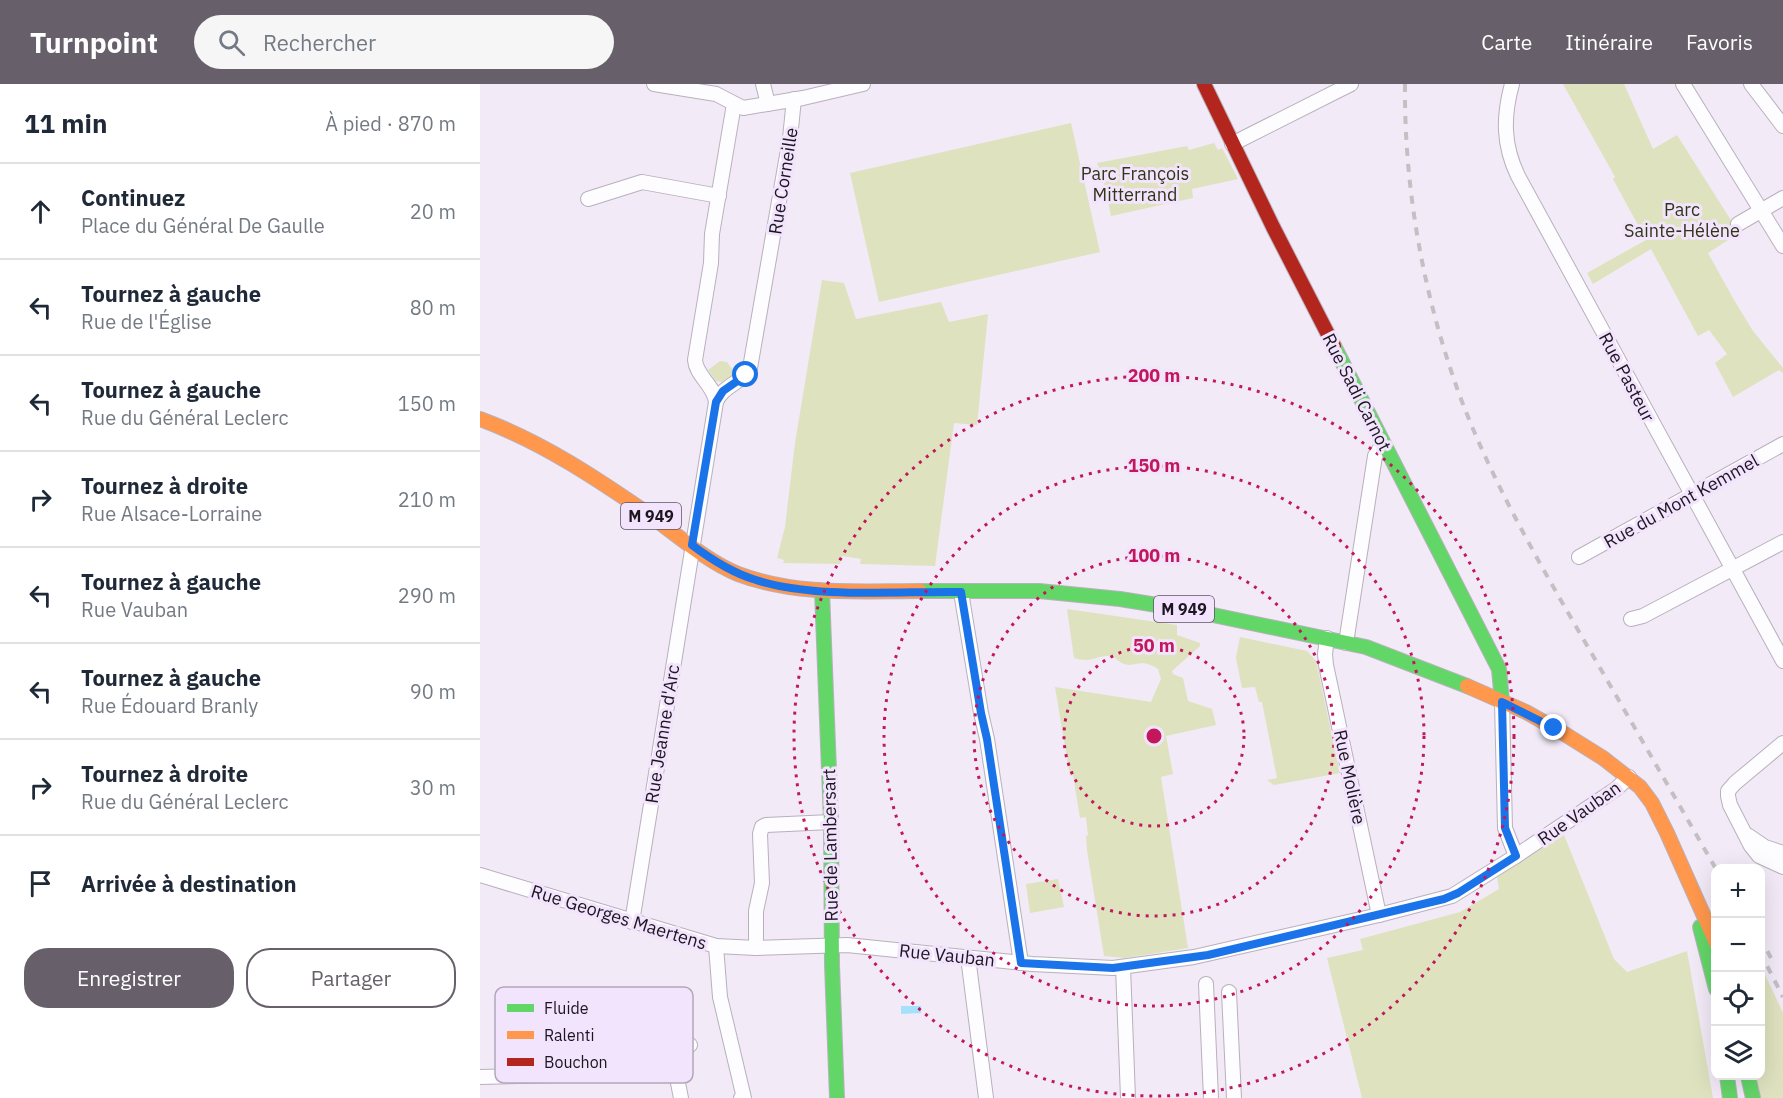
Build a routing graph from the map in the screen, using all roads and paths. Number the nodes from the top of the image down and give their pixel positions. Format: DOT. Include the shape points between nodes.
graph roads {
  1 [pos="654,84"];
  2 [pos="763,84"];
  3 [pos="862,84"];
  4 [pos="1203,84"];
  5 [pos="1351,84"];
  6 [pos="1512,84"];
  7 [pos="1683,84"];
  8 [pos="1751,84"];
  9 [pos="1762,84"];
  10 [pos="794,99"];
  11 [pos="734,104"];
  12 [pos="768,104"];
  13 [pos="1783,112"];
  14 [pos="1783,126"];
  15 [pos="1232,144"];
  16 [pos="719,196"];
  17 [pos="1783,198"];
  18 [pos="588,199"];
  19 [pos="1761,211"];
  20 [pos="1738,224"];
  21 [pos="1783,246"];
  22 [pos="716,402"];
  23 [pos="480,419"];
  24 [pos="1383,444"];
  25 [pos="1783,444"];
  26 [pos="1691,494"];
  27 [pos="1783,542"];
  28 [pos="692,545"];
  29 [pos="1579,557"];
  30 [pos="1732,570"];
  31 [pos="822,591"];
  32 [pos="961,592"];
  33 [pos="1631,619"];
  34 [pos="1327,638"];
  35 [pos="1346,643"];
  36 [pos="1783,661"];
  37 [pos="1502,702"];
  38 [pos="1783,743"];
  39 [pos="1629,777"];
  40 [pos="831,822"];
  41 [pos="1745,832"];
  42 [pos="1783,853"];
  43 [pos="1516,856"];
  44 [pos="1783,867"];
  45 [pos="480,875"];
  46 [pos="1691,892"];
  47 [pos="1379,915"];
  48 [pos="632,922"];
  49 [pos="1711,933"];
  50 [pos="832,945"];
  51 [pos="716,946"];
  52 [pos="756,948"];
  53 [pos="968,957"];
  54 [pos="1021,963"];
  55 [pos="1123,967"];
  56 [pos="1712,972"];
  57 [pos="1206,984"];
  58 [pos="1229,992"];
  59 [pos="480,1077"];
  60 [pos="495,1077"];
  61 [pos="1728,1080"];
  62 [pos="1736,1080"];
  63 [pos="1749,1080"];
  64 [pos="678,1083"];
  65 [pos="681,1098"];
  66 [pos="741,1098"];
  67 [pos="837,1098"];
  68 [pos="986,1098"];
  69 [pos="1128,1098"];
  70 [pos="1211,1098"];
  71 [pos="1234,1098"];
  72 [pos="1730,1098"];
  73 [pos="1740,1098"];
  74 [pos="1753,1098"];
  1 -- 11 [label="street" via="716,94"];
  2 -- 12 [label="street"];
  3 -- 10 [label="street"];
  4 -- 15 [label="main road, Rue Sadi Carnot"];
  5 -- 15 [label="street"];
  6 -- 26 [label="street, Rue Pasteur" via="1505,123 1514,168"];
  7 -- 19 [label="street"];
  8 -- 14 [label="street"];
  9 -- 13 [label="street"];
  10 -- 12 [label="street"];
  10 -- 22 [label="street, Rue Corneille" via="750,368"];
  11 -- 12 [label="street" via="743,108"];
  11 -- 16 [label="street"];
  15 -- 24 [label="main road, Rue Sadi Carnot"];
  16 -- 18 [label="street" via="642,182"];
  16 -- 22 [label="street" via="695,364 714,391"];
  17 -- 19 [label="street"];
  19 -- 20 [label="street"];
  19 -- 21 [label="street"];
  22 -- 28 [label="street, Rue Jeanne d'Arc"];
  23 -- 28 [label="main road, M 949" via="557,454"];
  24 -- 35 [label="street" via="1375,456"];
  24 -- 37 [label="main road, Rue Sadi Carnot" via="1499,669"];
  25 -- 26 [label="street, Rue du Mont Kemmel"];
  26 -- 29 [label="street, Rue du Mont Kemmel"];
  26 -- 30 [label="street, Rue Pasteur"];
  27 -- 30 [label="street"];
  28 -- 31 [label="main road, M 949" via="723,566 755,580"];
  28 -- 48 [label="street, Rue Jeanne d'Arc"];
  30 -- 33 [label="street"];
  30 -- 36 [label="street, Rue Pasteur"];
  31 -- 32 [label="main road, M 949"];
  31 -- 40 [label="main road, Rue de Lambersart"];
  32 -- 34 [label="main road, M 949" via="1082,594 1194,611"];
  32 -- 54 [label="street"];
  34 -- 35 [label="main road, M 949"];
  34 -- 47 [label="street, Rue Molière" via="1326,665"];
  35 -- 37 [label="main road, M 949" via="1399,658"];
  37 -- 39 [label="main road, M 949" via="1554,728"];
  37 -- 43 [label="street" via="1505,828"];
  38 -- 41 [label="street" via="1728,791 1730,805"];
  39 -- 43 [label="street, Rue Vauban"];
  39 -- 46 [label="main road, M 949" via="1652,803"];
  40 -- 50 [label="main road, Rue de Lambersart"];
  40 -- 52 [label="street" via="762,827"];
  41 -- 42 [label="street" via="1757,843"];
  41 -- 44 [label="street" via="1760,856"];
  43 -- 47 [label="street, Rue Vauban" via="1452,896"];
  45 -- 48 [label="street, Rue Georges Maertens"];
  46 -- 49 [label="main road, M 949"];
  46 -- 56 [label="main road, M 949"];
  47 -- 55 [label="street, Rue Vauban" via="1201,956"];
  48 -- 51 [label="street, Rue Georges Maertens"];
  50 -- 52 [label="street, Rue Georges Maertens"];
  50 -- 53 [label="street, Rue Vauban"];
  50 -- 67 [label="main road, Rue de Lambersart"];
  51 -- 52 [label="street, Rue Georges Maertens"];
  51 -- 66 [label="street" via="720,997"];
  53 -- 54 [label="street, Rue Vauban"];
  53 -- 68 [label="street"];
  54 -- 55 [label="street, Rue Vauban"];
  55 -- 69 [label="street"];
  57 -- 70 [label="street"];
  58 -- 71 [label="street"];
  59 -- 60 [label="street"];
  61 -- 72 [label="main road"];
  62 -- 73 [label="main road"];
  63 -- 74 [label="main road"];
  64 -- 65 [label="street"];
}
